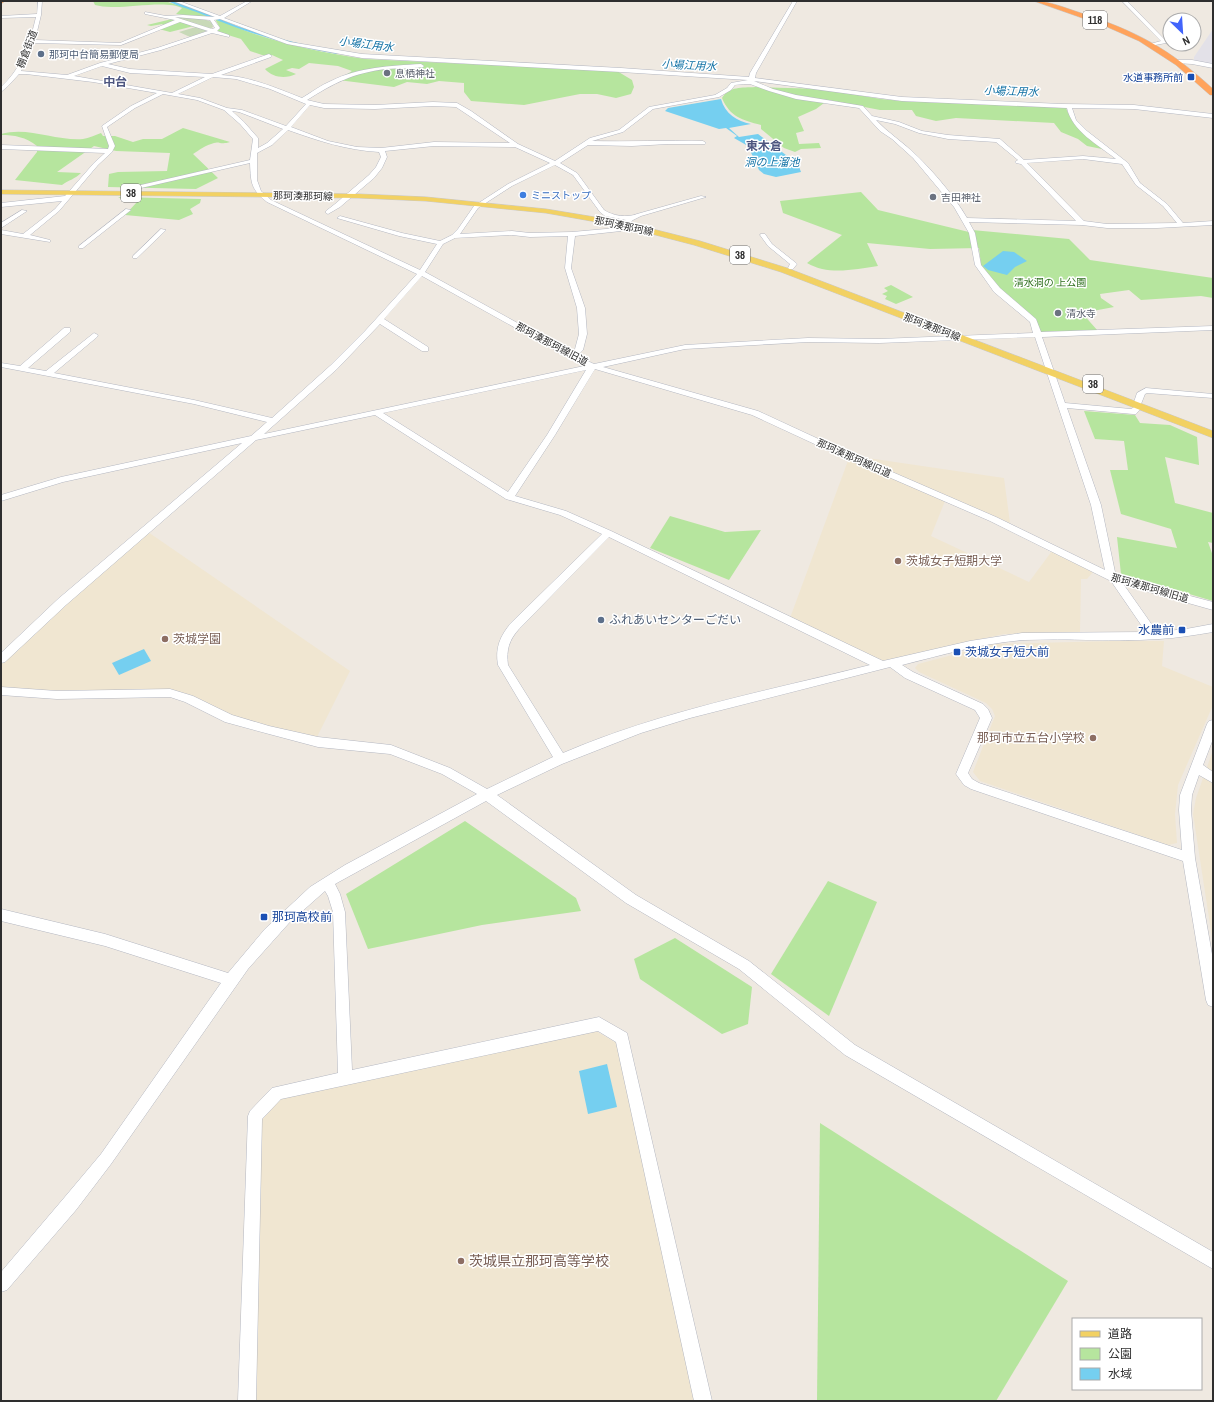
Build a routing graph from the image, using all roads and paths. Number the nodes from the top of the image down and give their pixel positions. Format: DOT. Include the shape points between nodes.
graph roads {
  1 [pos="40,1"];
  2 [pos="175,1"];
  3 [pos="250,1"];
  4 [pos="795,1"];
  5 [pos="1037,1"];
  6 [pos="1124,1"];
  7 [pos="147,13"];
  8 [pos="39,15"];
  9 [pos="166,16"];
  10 [pos="1,17"];
  11 [pos="215,18"];
  12 [pos="180,20"];
  13 [pos="212,31"];
  14 [pos="227,36"];
  15 [pos="31,41"];
  16 [pos="1152,45"];
  17 [pos="124,47"];
  18 [pos="142,54"];
  19 [pos="269,56"];
  20 [pos="453,62"];
  21 [pos="1178,62"];
  22 [pos="102,64"];
  23 [pos="1213,66"];
  24 [pos="121,69"];
  25 [pos="114,72"];
  26 [pos="144,72"];
  27 [pos="17,73"];
  28 [pos="107,74"];
  29 [pos="213,76"];
  30 [pos="68,77"];
  31 [pos="131,78"];
  32 [pos="93,80"];
  33 [pos="750,80"];
  34 [pos="124,81"];
  35 [pos="117,84"];
  36 [pos="1,90"];
  37 [pos="163,92"];
  38 [pos="1213,93"];
  39 [pos="173,94"];
  40 [pos="306,101"];
  41 [pos="1069,107"];
  42 [pos="226,109"];
  43 [pos="1213,116"];
  44 [pos="870,117"];
  45 [pos="286,127"];
  46 [pos="586,143"];
  47 [pos="703,143"];
  48 [pos="516,145"];
  49 [pos="1,147"];
  50 [pos="110,150"];
  51 [pos="381,150"];
  52 [pos="254,152"];
  53 [pos="253,161"];
  54 [pos="1012,162"];
  55 [pos="1022,162"];
  56 [pos="1123,162"];
  57 [pos="556,163"];
  58 [pos="1,189"];
  59 [pos="130,190"];
  60 [pos="1,192"];
  61 [pos="71,194"];
  62 [pos="260,194"];
  63 [pos="350,195"];
  64 [pos="703,197"];
  65 [pos="483,202"];
  66 [pos="1,205"];
  67 [pos="128,210"];
  68 [pos="24,211"];
  69 [pos="328,212"];
  70 [pos="340,218"];
  71 [pos="965,220"];
  72 [pos="628,222"];
  73 [pos="1082,223"];
  74 [pos="1213,223"];
  75 [pos="1182,225"];
  76 [pos="1,226"];
  77 [pos="163,230"];
  78 [pos="1,232"];
  79 [pos="572,234"];
  80 [pos="763,235"];
  81 [pos="25,236"];
  82 [pos="454,236"];
  83 [pos="48,241"];
  84 [pos="442,243"];
  85 [pos="82,247"];
  86 [pos="135,257"];
  87 [pos="791,268"];
  88 [pos="421,274"];
  89 [pos="380,320"];
  90 [pos="1213,328"];
  91 [pos="67,330"];
  92 [pos="94,335"];
  93 [pos="1038,335"];
  94 [pos="959,338"];
  95 [pos="974,338"];
  96 [pos="425,349"];
  97 [pos="573,356"];
  98 [pos="1,365"];
  99 [pos="594,367"];
  100 [pos="22,369"];
  101 [pos="1049,370"];
  102 [pos="48,374"];
  103 [pos="1213,396"];
  104 [pos="1138,404"];
  105 [pos="1062,405"];
  106 [pos="376,412"];
  107 [pos="274,421"];
  108 [pos="1213,430"];
  109 [pos="1213,436"];
  110 [pos="254,438"];
  111 [pos="509,497"];
  112 [pos="1,498"];
  113 [pos="608,533"];
  114 [pos="1115,579"];
  115 [pos="1213,606"];
  116 [pos="1213,628"];
  117 [pos="1154,636"];
  118 [pos="1,659"];
  119 [pos="888,665"];
  120 [pos="1,691"];
  121 [pos="1213,724"];
  122 [pos="560,759"];
  123 [pos="1196,768"];
  124 [pos="1213,778"];
  125 [pos="487,795"];
  126 [pos="1189,858"];
  127 [pos="327,882"];
  128 [pos="1,915"];
  129 [pos="231,980"];
  130 [pos="1213,1000"];
  131 [pos="345,1079"];
  132 [pos="1213,1261"];
  133 [pos="1,1284"];
  134 [pos="247,1401"];
  135 [pos="703,1401"];
  1 -- 8 [label="street, 棚倉街道"];
  2 -- 11 [label="street"];
  3 -- 11 [label="street"];
  4 -- 33 [label="street"];
  5 -- 16 [label="highway, 118" via="1102,23"];
  6 -- 16 [label="street" via="1162,40 1163,43"];
  7 -- 9 [label="street"];
  8 -- 10 [label="street"];
  8 -- 15 [label="street, 棚倉街道"];
  9 -- 11 [label="street"];
  9 -- 12 [label="street"];
  11 -- 13 [label="street" via="218,28"];
  11 -- 20 [label="street" via="302,46 367,57"];
  12 -- 13 [label="street"];
  12 -- 17 [label="street"];
  13 -- 14 [label="street"];
  13 -- 18 [label="street"];
  15 -- 17 [label="street"];
  15 -- 27 [label="street, 棚倉街道" via="24,62"];
  16 -- 21 [label="highway, 118"];
  17 -- 18 [label="street"];
  18 -- 22 [label="street"];
  19 -- 29 [label="street"];
  20 -- 33 [label="street" via="621,70"];
  20 -- 40 [label="street" via="358,72 334,81"];
  21 -- 23 [label="street"];
  21 -- 38 [label="highway, 118"];
  22 -- 24 [label="street"];
  22 -- 30 [label="street"];
  24 -- 25 [label="street"];
  24 -- 26 [label="street"];
  26 -- 29 [label="street"];
  26 -- 31 [label="street"];
  27 -- 30 [label="street"];
  27 -- 36 [label="street, 棚倉街道"];
  28 -- 32 [label="street"];
  29 -- 39 [label="street"];
  29 -- 40 [label="street" via="246,79"];
  30 -- 32 [label="street"];
  32 -- 35 [label="street"];
  33 -- 41 [label="street" via="902,99"];
  33 -- 44 [label="street" via="771,90 796,97 861,107"];
  33 -- 46 [label="street" via="738,82 717,96 651,108 620,131"];
  34 -- 35 [label="street"];
  35 -- 37 [label="street"];
  37 -- 39 [label="street"];
  37 -- 50 [label="street" via="133,107 104,127 112,146"];
  39 -- 42 [label="street"];
  40 -- 45 [label="street" via="294,121"];
  40 -- 48 [label="street" via="344,108 457,105"];
  41 -- 43 [label="street" via="1143,108"];
  41 -- 56 [label="street" via="1074,122"];
  42 -- 45 [label="street" via="240,111"];
  42 -- 52 [label="street" via="256,139"];
  44 -- 55 [label="street" via="948,137 998,140"];
  44 -- 71 [label="street" via="919,161 957,206"];
  45 -- 51 [label="street" via="340,146"];
  45 -- 52 [label="street" via="275,139"];
  46 -- 47 [label="street"];
  46 -- 57 [label="street"];
  48 -- 51 [label="street" via="434,144"];
  48 -- 57 [label="street"];
  49 -- 50 [label="street"];
  50 -- 61 [label="street"];
  51 -- 63 [label="street" via="384,157 379,168"];
  52 -- 53 [label="street"];
  53 -- 59 [label="street"];
  53 -- 62 [label="street" via="254,180"];
  54 -- 55 [label="street"];
  55 -- 56 [label="street" via="1081,158"];
  55 -- 73 [label="street"];
  56 -- 75 [label="street" via="1138,184 1165,205"];
  57 -- 65 [label="street" via="510,185"];
  57 -- 72 [label="street" via="575,174 602,211"];
  58 -- 61 [label="main road, 那珂湊那珂線 / 38"];
  59 -- 61 [label="main road, 那珂湊那珂線 / 38"];
  59 -- 62 [label="main road, 那珂湊那珂線 / 38"];
  60 -- 61 [label="main road, 那珂湊那珂線 / 38"];
  61 -- 62 [label="main road, 那珂湊那珂線 / 38"];
  61 -- 66 [label="street"];
  61 -- 81 [label="street" via="57,210"];
  62 -- 63 [label="main road, 那珂湊那珂線 / 38"];
  62 -- 88 [label="street, 那珂湊那珂線旧道" via="285,210"];
  63 -- 65 [label="main road, 那珂湊那珂線 / 38"];
  63 -- 69 [label="street"];
  64 -- 72 [label="street"];
  65 -- 72 [label="main road, 那珂湊那珂線 / 38" via="563,210"];
  65 -- 82 [label="street" via="474,209"];
  67 -- 85 [label="street"];
  68 -- 76 [label="street"];
  70 -- 84 [label="street"];
  71 -- 73 [label="street"];
  71 -- 93 [label="street" via="972,233 978,265 997,290 1033,321"];
  72 -- 79 [label="street" via="619,230"];
  72 -- 87 [label="main road, 那珂湊那珂線 / 38" via="713,243"];
  72 -- 94 [label="main road, 那珂湊那珂線 / 38" via="754,259"];
  73 -- 75 [label="street" via="1112,226"];
  74 -- 75 [label="street"];
  77 -- 86 [label="street"];
  78 -- 81 [label="street"];
  79 -- 82 [label="street" via="512,233"];
  79 -- 97 [label="street" via="568,268 581,308 583,334 579,350"];
  80 -- 87 [label="street" via="770,245 794,264"];
  81 -- 83 [label="street"];
  82 -- 84 [label="street"];
  84 -- 88 [label="street"];
  87 -- 95 [label="main road, 那珂湊那珂線 / 38"];
  88 -- 89 [label="street"];
  88 -- 97 [label="street, 那珂湊那珂線旧道"];
  89 -- 96 [label="street"];
  89 -- 107 [label="street" via="334,367"];
  90 -- 93 [label="street"];
  91 -- 100 [label="street"];
  92 -- 102 [label="street"];
  93 -- 95 [label="street"];
  93 -- 101 [label="street"];
  94 -- 95 [label="street"];
  94 -- 99 [label="street" via="808,340 685,347"];
  94 -- 101 [label="main road, 那珂湊那珂線 / 38"];
  95 -- 101 [label="main road, 那珂湊那珂線 / 38"];
  97 -- 99 [label="street, 那珂湊那珂線旧道"];
  98 -- 100 [label="street"];
  99 -- 106 [label="street"];
  99 -- 111 [label="street"];
  99 -- 114 [label="street, 那珂湊那珂線旧道" via="755,413 993,519"];
  100 -- 102 [label="street"];
  101 -- 104 [label="main road, 那珂湊那珂線 / 38"];
  101 -- 105 [label="street"];
  102 -- 107 [label="street" via="194,402"];
  103 -- 104 [label="street" via="1146,390 1141,393"];
  104 -- 105 [label="street" via="1133,412"];
  104 -- 108 [label="main road, 那珂湊那珂線 / 38"];
  104 -- 109 [label="main road, 那珂湊那珂線 / 38"];
  105 -- 114 [label="street" via="1096,505 1110,572"];
  106 -- 110 [label="street"];
  106 -- 111 [label="street"];
  107 -- 110 [label="street"];
  110 -- 112 [label="street" via="61,480"];
  110 -- 118 [label="street" via="62,602"];
  111 -- 113 [label="street" via="562,513"];
  113 -- 119 [label="street"];
  113 -- 122 [label="street" via="515,626 502,648 504,665"];
  114 -- 115 [label="street, 那珂湊那珂線旧道"];
  114 -- 117 [label="street"];
  116 -- 117 [label="street"];
  117 -- 119 [label="street" via="1008,638"];
  119 -- 122 [label="street" via="647,726"];
  119 -- 126 [label="street" via="979,707 984,712 986,718 962,774 968,782"];
  120 -- 125 [label="street" via="57,695 170,693 189,698 229,719 269,730 318,742 391,750 446,771"];
  121 -- 123 [label="street"];
  122 -- 125 [label="street"];
  123 -- 124 [label="street"];
  123 -- 126 [label="street" via="1186,795"];
  125 -- 127 [label="street"];
  125 -- 132 [label="street" via="631,899 744,965 850,1050"];
  126 -- 130 [label="street"];
  127 -- 129 [label="street" via="269,934"];
  127 -- 131 [label="street" via="334,894 339,912"];
  128 -- 129 [label="street" via="105,940"];
  129 -- 133 [label="street" via="106,1158"];
  131 -- 134 [label="street" via="277,1094 255,1116"];
  131 -- 135 [label="street" via="599,1024 622,1038"];
}
